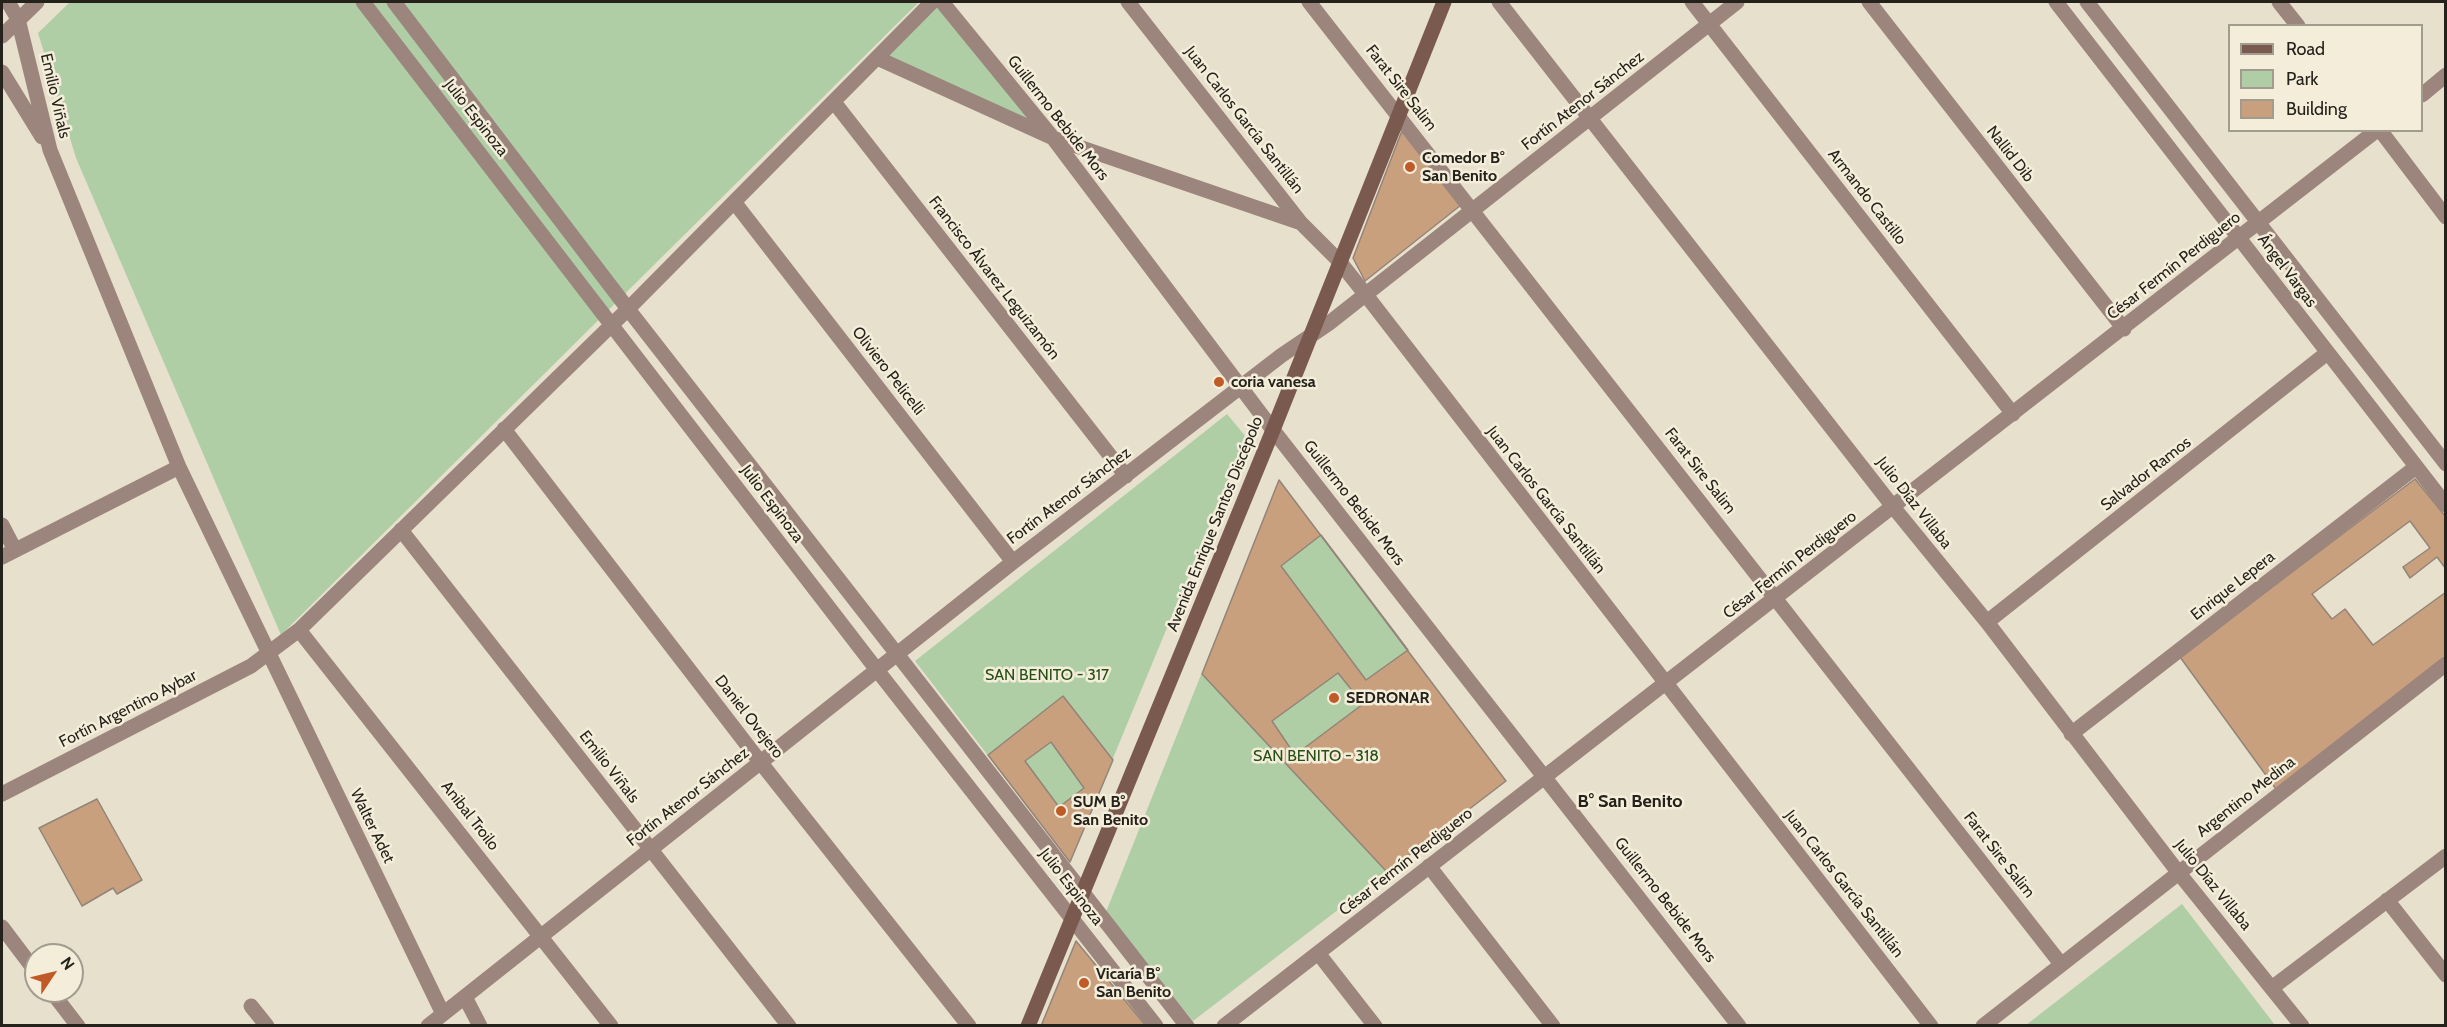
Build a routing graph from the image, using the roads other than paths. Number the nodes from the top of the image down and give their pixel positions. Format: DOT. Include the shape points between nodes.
graph roads {
  1 [pos="8,2"];
  2 [pos="37,2"];
  3 [pos="363,2"];
  4 [pos="394,2"];
  5 [pos="932,2"];
  6 [pos="942,2"];
  7 [pos="1128,2"];
  8 [pos="1309,2"];
  9 [pos="1444,2"];
  10 [pos="1499,2"];
  11 [pos="1692,2"];
  12 [pos="1737,2"];
  13 [pos="1869,2"];
  14 [pos="2055,2"];
  15 [pos="2087,2"];
  16 [pos="2279,2"];
  17 [pos="18,20"];
  18 [pos="1709,24"];
  19 [pos="2296,24"];
  20 [pos="2,36"];
  21 [pos="877,58"];
  22 [pos="2,72"];
  23 [pos="2445,75"];
  24 [pos="2423,93"];
  25 [pos="834,102"];
  26 [pos="1398,114"];
  27 [pos="1592,118"];
  28 [pos="2376,132"];
  29 [pos="2381,132"];
  30 [pos="1053,138"];
  31 [pos="50,150"];
  32 [pos="735,203"];
  33 [pos="1473,210"];
  34 [pos="2445,217"];
  35 [pos="1301,223"];
  36 [pos="2258,223"];
  37 [pos="2239,238"];
  38 [pos="1339,261"];
  39 [pos="1366,295"];
  40 [pos="628,309"];
  41 [pos="612,324"];
  42 [pos="2124,329"];
  43 [pos="1309,337"];
  44 [pos="2327,353"];
  45 [pos="1241,387"];
  46 [pos="2013,414"];
  47 [pos="504,429"];
  48 [pos="1273,430"];
  49 [pos="2445,464"];
  50 [pos="179,467"];
  51 [pos="2416,467"];
  52 [pos="1126,476"];
  53 [pos="2445,505"];
  54 [pos="1894,508"];
  55 [pos="2,525"];
  56 [pos="401,530"];
  57 [pos="8,553"];
  58 [pos="1013,562"];
  59 [pos="1776,599"];
  60 [pos="1987,622"];
  61 [pos="299,630"];
  62 [pos="269,654"];
  63 [pos="896,654"];
  64 [pos="2445,664"];
  65 [pos="877,670"];
  66 [pos="1664,684"];
  67 [pos="2072,734"];
  68 [pos="761,763"];
  69 [pos="1547,777"];
  70 [pos="2,794"];
  71 [pos="650,849"];
  72 [pos="2445,855"];
  73 [pos="1429,866"];
  74 [pos="2178,872"];
  75 [pos="1083,895"];
  76 [pos="2387,900"];
  77 [pos="1073,918"];
  78 [pos="2,927"];
  79 [pos="541,936"];
  80 [pos="1318,952"];
  81 [pos="24,956"];
  82 [pos="2061,964"];
  83 [pos="2445,975"];
  84 [pos="2272,987"];
  85 [pos="465,997"];
  86 [pos="60,1003"];
  87 [pos="251,1006"];
  88 [pos="443,1014"];
  89 [pos="78,1026"];
  90 [pos="267,1026"];
  91 [pos="428,1026"];
  92 [pos="480,1026"];
  93 [pos="611,1026"];
  94 [pos="789,1026"];
  95 [pos="969,1026"];
  96 [pos="1028,1026"];
  97 [pos="1156,1026"];
  98 [pos="1187,1026"];
  99 [pos="1224,1026"];
  100 [pos="1375,1026"];
  101 [pos="1553,1026"];
  102 [pos="1739,1026"];
  103 [pos="1931,1026"];
  104 [pos="1983,1026"];
  105 [pos="2302,1026"];
  1 -- 17 [label="street, Emilio Viñals"];
  2 -- 17 [label="street"];
  3 -- 41 [label="street, Julio Espinoza"];
  4 -- 40 [label="street, Julio Espinoza"];
  5 -- 21 [label="street, Fortín Argentino Aybar"];
  6 -- 30 [label="street, Guillermo Bebide Mors"];
  7 -- 35 [label="street, Juan Carlos García Santillán"];
  8 -- 26 [label="street, Farat Sire Salim"];
  9 -- 26 [label="main road, Avenida Enrique Santos Discépolo"];
  10 -- 27 [label="street, Julio Díaz Villaba"];
  11 -- 18 [label="street, Armando Castillo"];
  12 -- 18 [label="street, Fortín Atenor Sánchez"];
  13 -- 42 [label="street, Nallid Dib"];
  14 -- 37 [label="street, Ángel Vargas"];
  15 -- 36 [label="street, Ángel Vargas"];
  16 -- 19 [label="street"];
  17 -- 20 [label="street"];
  17 -- 31 [label="street, Emilio Viñals"];
  18 -- 27 [label="street, Fortín Atenor Sánchez"];
  18 -- 46 [label="street, Armando Castillo"];
  21 -- 25 [label="street, Fortín Argentino Aybar"];
  21 -- 30 [label="street"];
  22 -- 31 [label="street, Emilio Viñals"];
  23 -- 24 [label="street"];
  25 -- 32 [label="street, Fortín Argentino Aybar"];
  25 -- 52 [label="street, Francisco Álvarez Leguizamón"];
  26 -- 33 [label="street, Farat Sire Salim"];
  26 -- 38 [label="main road, Avenida Enrique Santos Discépolo"];
  27 -- 33 [label="street, Fortín Atenor Sánchez"];
  27 -- 54 [label="street, Julio Díaz Villaba"];
  28 -- 36 [label="street, César Fermín Perdiguero"];
  29 -- 34 [label="street"];
  30 -- 35 [label="street"];
  30 -- 45 [label="street, Guillermo Bebide Mors"];
  31 -- 50 [label="street, Walter Adet"];
  32 -- 40 [label="street, Fortín Argentino Aybar"];
  32 -- 58 [label="street, Oliviero Pelicelli"];
  33 -- 39 [label="street, Fortín Atenor Sánchez"];
  33 -- 59 [label="street, Farat Sire Salim"];
  35 -- 38 [label="street, Juan Carlos García Santillán"];
  36 -- 37 [label="street, César Fermín Perdiguero"];
  36 -- 49 [label="street, Ángel Vargas"];
  37 -- 42 [label="street, César Fermín Perdiguero"];
  37 -- 44 [label="street, Ángel Vargas"];
  38 -- 39 [label="street, Juan Carlos García Santillán"];
  38 -- 43 [label="main road, Avenida Enrique Santos Discépolo"];
  39 -- 43 [label="street, Fortín Atenor Sánchez"];
  39 -- 66 [label="street, Juan Carlos García Santillán"];
  40 -- 41 [label="street, Fortín Argentino Aybar"];
  40 -- 63 [label="street, Julio Espinoza"];
  41 -- 47 [label="street, Fortín Argentino Aybar"];
  41 -- 65 [label="street, Julio Espinoza"];
  42 -- 46 [label="street, César Fermín Perdiguero"];
  43 -- 45 [label="street, Fortín Atenor Sánchez"];
  43 -- 48 [label="main road, Avenida Enrique Santos Discépolo"];
  44 -- 51 [label="street, Ángel Vargas"];
  44 -- 60 [label="street, Salvador Ramos"];
  45 -- 48 [label="street, Guillermo Bebide Mors"];
  45 -- 52 [label="street, Fortín Atenor Sánchez"];
  46 -- 54 [label="street, César Fermín Perdiguero"];
  47 -- 56 [label="street, Fortín Argentino Aybar"];
  47 -- 68 [label="street, Daniel Ovejero"];
  48 -- 69 [label="street, Guillermo Bebide Mors"];
  48 -- 75 [label="main road, Avenida Enrique Santos Discépolo"];
  50 -- 57 [label="street"];
  50 -- 62 [label="street, Walter Adet"];
  51 -- 53 [label="street, Ángel Vargas"];
  51 -- 67 [label="street, Enrique Lepera"];
  52 -- 58 [label="street, Fortín Atenor Sánchez"];
  54 -- 59 [label="street, César Fermín Perdiguero"];
  54 -- 60 [label="street, Julio Díaz Villaba"];
  55 -- 57 [label="street"];
  56 -- 61 [label="street, Fortín Argentino Aybar"];
  56 -- 71 [label="street, Emilio Viñals"];
  58 -- 63 [label="street, Fortín Atenor Sánchez"];
  59 -- 66 [label="street, César Fermín Perdiguero"];
  59 -- 82 [label="street, Farat Sire Salim"];
  60 -- 67 [label="street, Julio Díaz Villaba"];
  61 -- 62 [label="street, Fortín Argentino Aybar"];
  61 -- 79 [label="street, Anibal Troilo"];
  62 -- 70 [label="street, Fortín Argentino Aybar"];
  62 -- 88 [label="street, Walter Adet"];
  63 -- 65 [label="street, Fortín Atenor Sánchez"];
  63 -- 75 [label="street, Julio Espinoza"];
  64 -- 74 [label="street, Argentino Medina"];
  65 -- 68 [label="street, Fortín Atenor Sánchez"];
  65 -- 77 [label="street, Julio Espinoza"];
  66 -- 69 [label="street, César Fermín Perdiguero"];
  66 -- 103 [label="street, Juan Carlos García Santillán"];
  67 -- 74 [label="street, Julio Díaz Villaba"];
  68 -- 71 [label="street, Fortín Atenor Sánchez"];
  68 -- 95 [label="street, Daniel Ovejero"];
  69 -- 73 [label="street, César Fermín Perdiguero"];
  69 -- 102 [label="street, Guillermo Bebide Mors"];
  71 -- 79 [label="street, Fortín Atenor Sánchez"];
  71 -- 94 [label="street, Emilio Viñals"];
  72 -- 76 [label="street"];
  73 -- 80 [label="street, César Fermín Perdiguero"];
  73 -- 101 [label="street"];
  74 -- 82 [label="street, Argentino Medina"];
  74 -- 84 [label="street, Julio Díaz Villaba"];
  75 -- 77 [label="main road, Avenida Enrique Santos Discépolo"];
  75 -- 98 [label="street, Julio Espinoza"];
  76 -- 83 [label="street"];
  76 -- 84 [label="street"];
  77 -- 96 [label="main road, Avenida Enrique Santos Discépolo"];
  77 -- 97 [label="street, Julio Espinoza"];
  78 -- 81 [label="street"];
  79 -- 85 [label="street, Fortín Atenor Sánchez"];
  79 -- 93 [label="street, Anibal Troilo"];
  80 -- 99 [label="street, César Fermín Perdiguero"];
  80 -- 100 [label="street"];
  82 -- 104 [label="street, Argentino Medina"];
  84 -- 105 [label="street, Julio Díaz Villaba"];
  85 -- 88 [label="street, Fortín Atenor Sánchez"];
  85 -- 92 [label="street"];
  86 -- 89 [label="street"];
  87 -- 90 [label="street"];
  88 -- 91 [label="street, Fortín Atenor Sánchez"];
}
